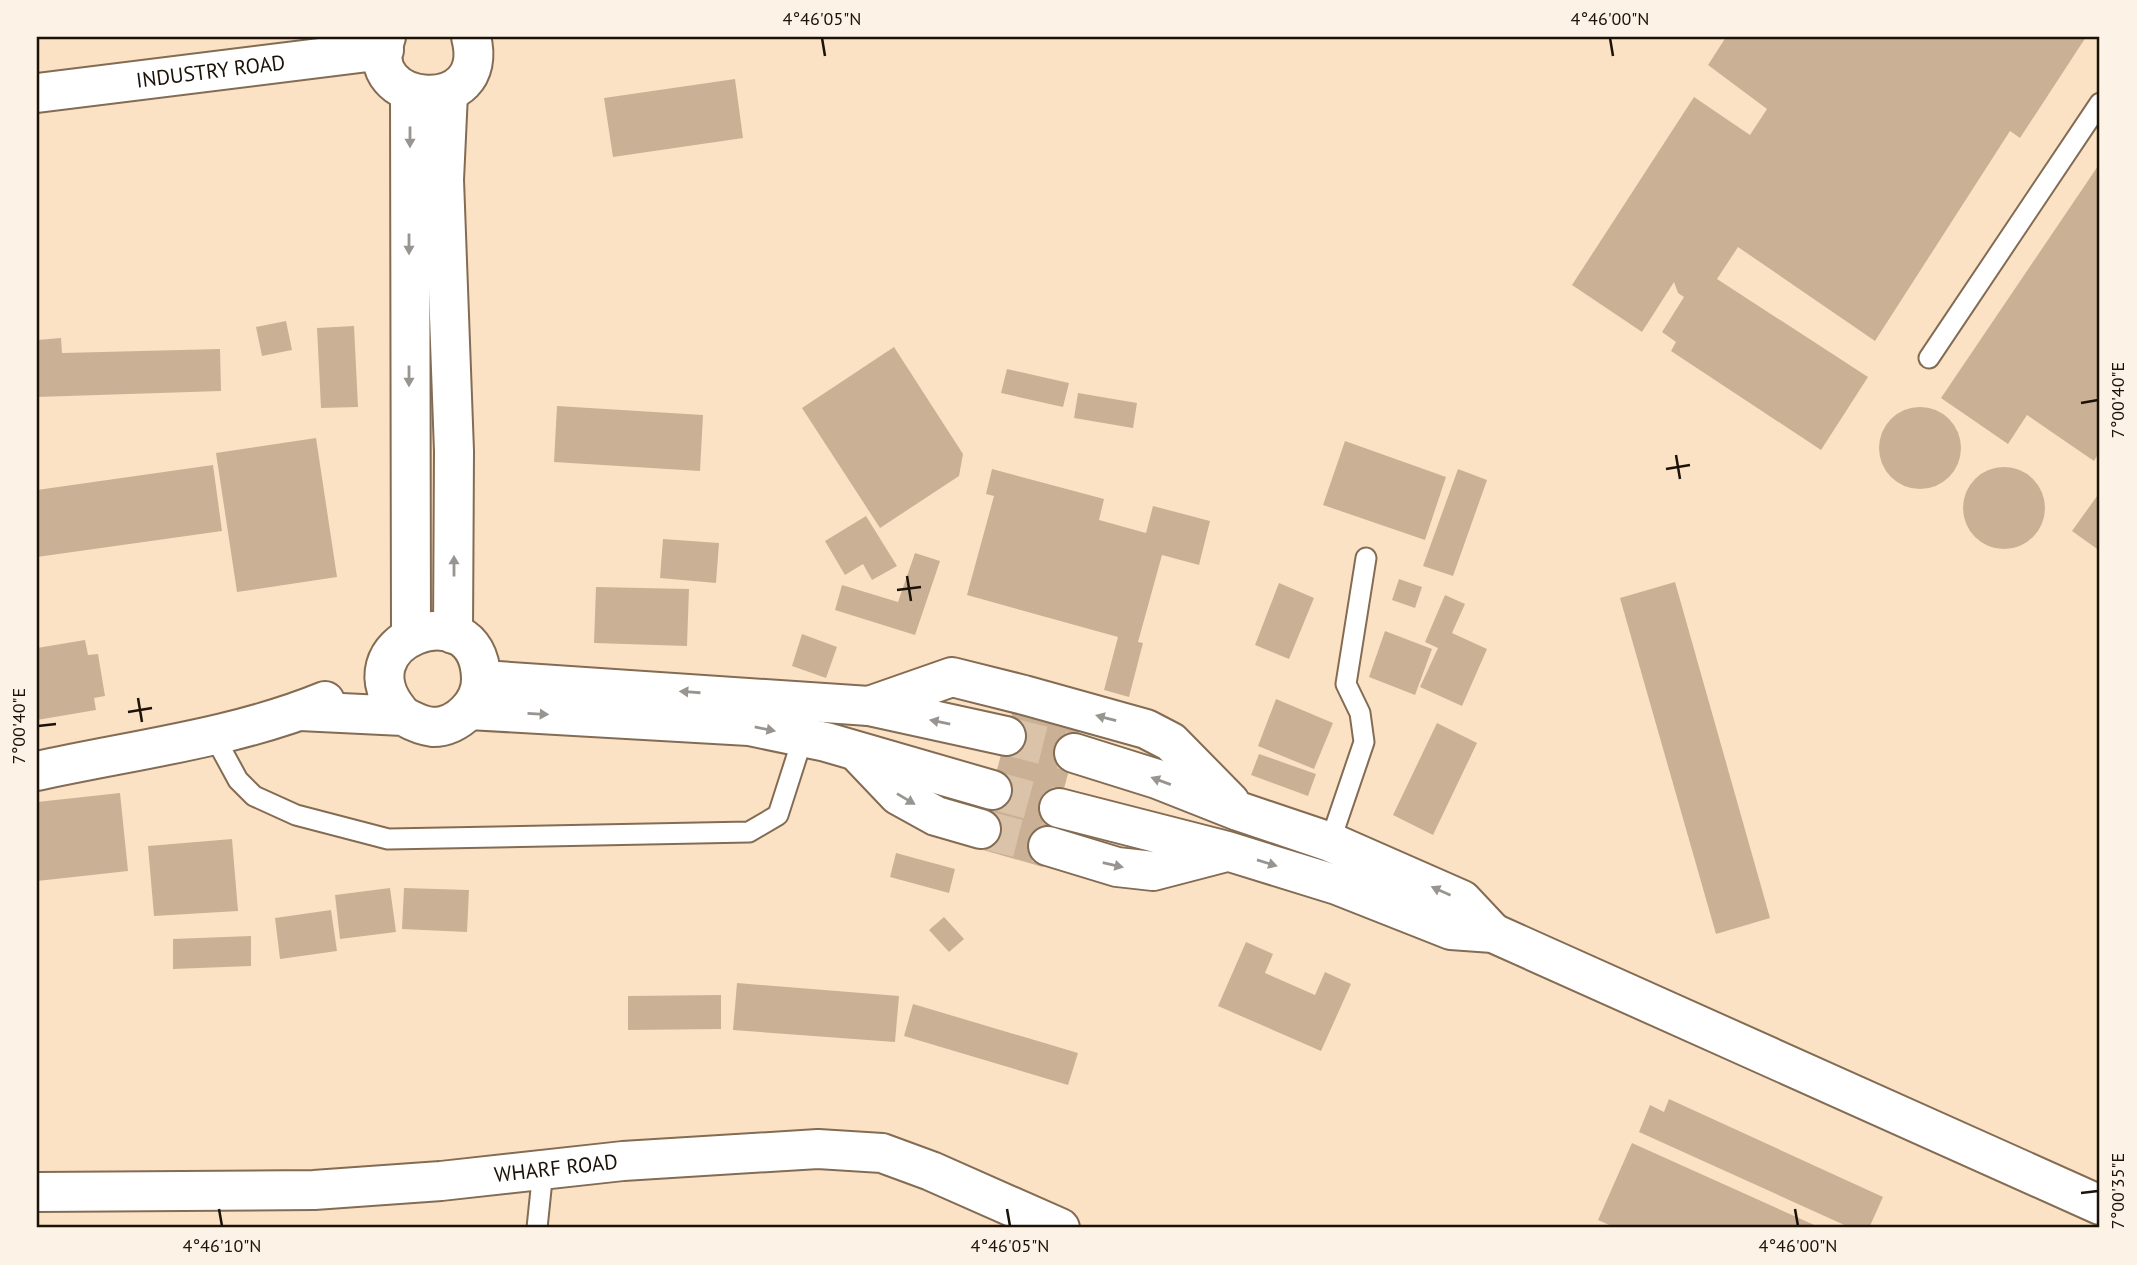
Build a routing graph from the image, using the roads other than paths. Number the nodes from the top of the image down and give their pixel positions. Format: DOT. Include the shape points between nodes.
graph roads {
  1 [pos="471,37"];
  2 [pos="385,43"];
  3 [pos="37,93"];
  4 [pos="410,93"];
  5 [pos="448,93"];
  6 [pos="2100,103"];
  7 [pos="427,181"];
  8 [pos="1929,358"];
  9 [pos="1366,558"];
  10 [pos="411,634"];
  11 [pos="453,634"];
  12 [pos="385,675"];
  13 [pos="476,695"];
  14 [pos="869,706"];
  15 [pos="300,711"];
  16 [pos="403,716"];
  17 [pos="213,734"];
  18 [pos="1006,736"];
  19 [pos="803,737"];
  20 [pos="857,752"];
  21 [pos="1074,753"];
  22 [pos="37,771"];
  23 [pos="992,790"];
  24 [pos="1059,808"];
  25 [pos="1238,811"];
  26 [pos="981,829"];
  27 [pos="1330,842"];
  28 [pos="1048,846"];
  29 [pos="1227,851"];
  30 [pos="1493,933"];
  31 [pos="543,1170"];
  32 [pos="37,1192"];
  33 [pos="2100,1205"];
  34 [pos="537,1228"];
  35 [pos="1060,1228"];
  1 -- 5 [label="street" via="472,63 466,78"];
  2 -- 3 [label="street, INDUSTRY ROAD"];
  2 -- 4 [label="street" via="388,74"];
  4 -- 5 [label="street" via="433,97"];
  4 -- 7 [label="street, one-way"];
  5 -- 7 [label="street"];
  6 -- 8 [label="lane"];
  7 -- 10 [label="street, one-way" via="409,307"];
  11 -- 7 [label="street, one-way" via="454,451 448,306"];
  9 -- 27 [label="lane" via="1346,684 1360,713 1364,742"];
  10 -- 11 [label="street" via="432,629"];
  10 -- 12 [label="street" via="389,658"];
  11 -- 13 [label="street" via="471,648 479,663"];
  12 -- 15 [label="street"];
  12 -- 16 [label="street" via="387,692"];
  14 -- 13 [label="street, one-way"];
  13 -- 16 [label="street" via="450,723 434,727"];
  13 -- 19 [label="street, one-way" via="749,726"];
  18 -- 14 [label="street, one-way"];
  25 -- 14 [label="street, one-way" via="1171,742 1146,729 952,677"];
  15 -- 16 [label="street"];
  15 -- 17 [label="street"];
  17 -- 19 [label="lane" via="238,780 254,796 307,819 388,839 749,832 778,815"];
  17 -- 22 [label="street"];
  19 -- 20 [label="street"];
  20 -- 23 [label="street"];
  20 -- 26 [label="street, one-way" via="898,795 936,816"];
  25 -- 21 [label="street, one-way"];
  24 -- 29 [label="street"];
  25 -- 27 [label="street"];
  30 -- 27 [label="street, one-way" via="1462,900"];
  28 -- 29 [label="street, one-way" via="1117,867 1153,871"];
  29 -- 30 [label="street, one-way" via="1338,885 1451,930"];
  30 -- 33 [label="street"];
  31 -- 32 [label="street, WHARF ROAD" via="314,1190"];
  31 -- 34 [label="lane"];
  31 -- 35 [label="street, WHARF ROAD" via="818,1149 882,1153"];
}
